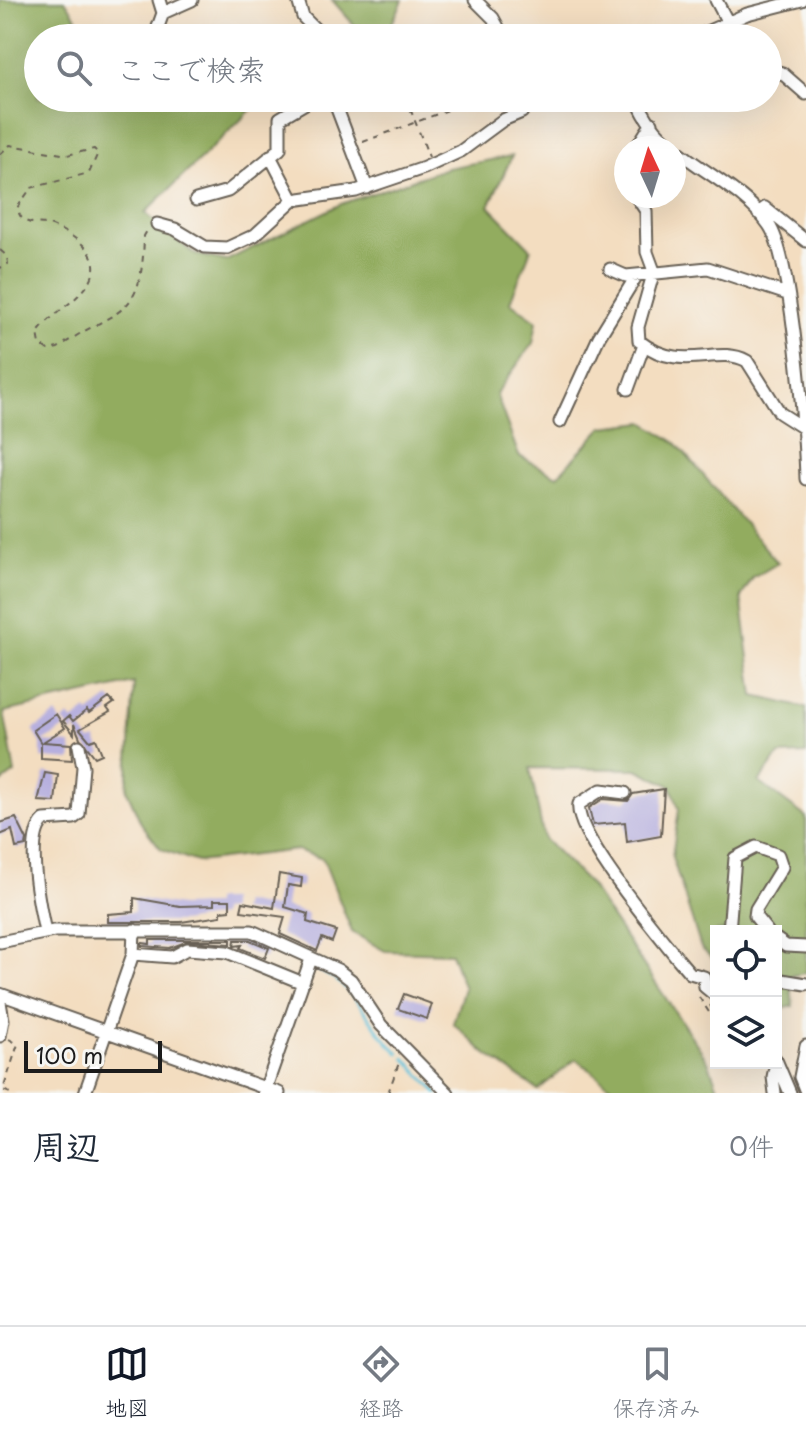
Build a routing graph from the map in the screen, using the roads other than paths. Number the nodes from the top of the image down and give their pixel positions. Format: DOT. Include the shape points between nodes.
graph roads {
  1 [pos="159,0"];
  2 [pos="192,0"];
  3 [pos="298,0"];
  4 [pos="475,0"];
  5 [pos="716,0"];
  6 [pos="802,0"];
  7 [pos="163,13"];
  8 [pos="729,22"];
  9 [pos="159,24"];
  10 [pos="310,24"];
  11 [pos="494,24"];
  12 [pos="724,24"];
  13 [pos="782,73"];
  14 [pos="806,94"];
  15 [pos="290,112"];
  16 [pos="338,112"];
  17 [pos="522,112"];
  18 [pos="645,112"];
  19 [pos="652,123"];
  20 [pos="644,136"];
  21 [pos="270,156"];
  22 [pos="367,188"];
  23 [pos="196,200"];
  24 [pos="293,200"];
  25 [pos="644,208"];
  26 [pos="758,213"];
  27 [pos="157,224"];
  28 [pos="806,241"];
  29 [pos="610,269"];
  30 [pos="654,271"];
  31 [pos="637,275"];
  32 [pos="787,294"];
  33 [pos="644,345"];
  34 [pos="628,389"];
  35 [pos="560,422"];
  36 [pos="805,429"];
  37 [pos="806,479"];
  38 [pos="79,746"];
  39 [pos="625,793"];
  40 [pos="729,925"];
  41 [pos="762,925"];
  42 [pos="134,930"];
  43 [pos="45,932"];
  44 [pos="0,942"];
  45 [pos="782,943"];
  46 [pos="806,947"];
  47 [pos="133,954"];
  48 [pos="311,959"];
  49 [pos="782,980"];
  50 [pos="303,983"];
  51 [pos="806,984"];
  52 [pos="710,991"];
  53 [pos="0,994"];
  54 [pos="0,1002"];
  55 [pos="107,1033"];
  56 [pos="0,1035"];
  57 [pos="806,1046"];
  58 [pos="774,1069"];
  59 [pos="780,1069"];
  60 [pos="265,1091"];
  61 [pos="806,1092"];
  62 [pos="85,1093"];
  63 [pos="279,1093"];
  64 [pos="448,1093"];
  65 [pos="775,1093"];
  66 [pos="790,1093"];
  1 -- 7 [label="street"];
  2 -- 7 [label="street"];
  3 -- 10 [label="street"];
  4 -- 11 [label="street"];
  5 -- 8 [label="street"];
  6 -- 8 [label="street"];
  7 -- 9 [label="street"];
  8 -- 12 [label="street"];
  13 -- 14 [label="street"];
  15 -- 21 [label="street" via="280,118 282,147"];
  16 -- 22 [label="street"];
  17 -- 22 [label="street" via="461,151"];
  18 -- 19 [label="street"];
  19 -- 20 [label="street"];
  19 -- 26 [label="street"];
  21 -- 23 [label="street" via="228,191"];
  21 -- 24 [label="street"];
  22 -- 24 [label="street"];
  24 -- 27 [label="street" via="255,235 227,248 205,247"];
  25 -- 30 [label="street"];
  26 -- 28 [label="street" via="765,208"];
  26 -- 32 [label="street" via="770,225"];
  29 -- 31 [label="street"];
  30 -- 31 [label="street"];
  30 -- 32 [label="street" via="708,268"];
  30 -- 33 [label="street" via="638,327"];
  31 -- 35 [label="street" via="599,337"];
  32 -- 36 [label="street"];
  33 -- 34 [label="street"];
  33 -- 36 [label="street" via="681,359 721,356 747,361 780,413"];
  36 -- 37 [label="street"];
  38 -- 43 [label="street" via="79,814 44,820 36,831 36,888"];
  39 -- 52 [label="street" via="596,791 579,804 578,818 678,959 690,973 704,977"];
  40 -- 41 [label="street" via="735,858 756,847 778,855 782,867 756,909"];
  42 -- 43 [label="street"];
  42 -- 47 [label="street"];
  42 -- 48 [label="street" via="252,931"];
  43 -- 44 [label="street"];
  45 -- 46 [label="street"];
  47 -- 50 [label="street" via="227,952"];
  47 -- 55 [label="street"];
  48 -- 50 [label="street"];
  48 -- 64 [label="street" via="351,980 381,1025"];
  49 -- 51 [label="street"];
  50 -- 60 [label="street"];
  53 -- 55 [label="street"];
  54 -- 56 [label="street"];
  55 -- 60 [label="street"];
  55 -- 62 [label="street"];
  57 -- 61 [label="street" via="800,1077"];
  58 -- 65 [label="street"];
  59 -- 66 [label="street"];
  60 -- 63 [label="street"];
}
